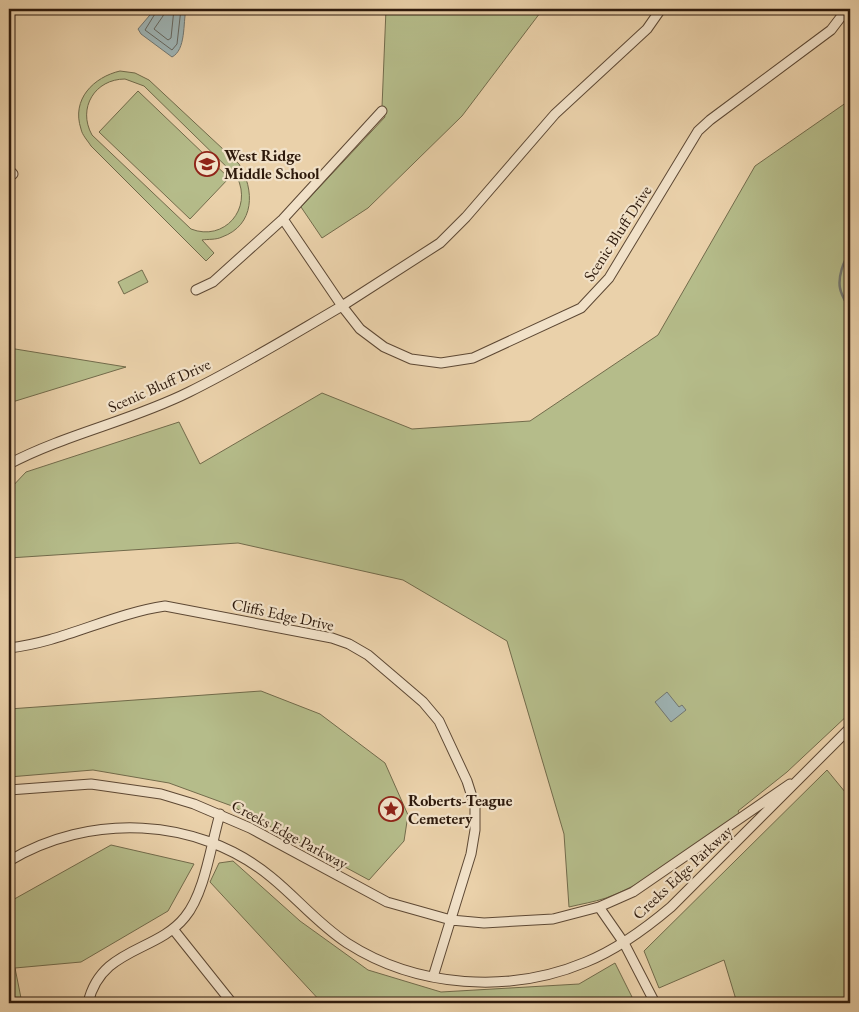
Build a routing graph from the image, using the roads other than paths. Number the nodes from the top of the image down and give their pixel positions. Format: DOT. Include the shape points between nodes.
graph roads {
  1 [pos="661,9"];
  2 [pos="847,9"];
  3 [pos="382,111"];
  4 [pos="283,219"];
  5 [pos="196,290"];
  6 [pos="342,306"];
  7 [pos="9,464"];
  8 [pos="9,648"];
  9 [pos="850,728"];
  10 [pos="810,769"];
  11 [pos="9,790"];
  12 [pos="220,814"];
  13 [pos="212,843"];
  14 [pos="9,861"];
  15 [pos="599,907"];
  16 [pos="451,920"];
  17 [pos="173,929"];
  18 [pos="624,943"];
  19 [pos="434,978"];
  20 [pos="88,1003"];
  21 [pos="232,1003"];
  22 [pos="655,1003"];
  1 -- 6 [label="street, Scenic Bluff Drive" via="647,29 555,114 440,243"];
  2 -- 6 [label="street, Scenic Bluff Drive" via="831,30 698,131 609,278 581,308 473,358 441,363 412,359 384,347 360,329"];
  3 -- 4 [label="street"];
  4 -- 5 [label="street" via="213,282"];
  4 -- 6 [label="street, Scenic Bluff Drive"];
  6 -- 7 [label="street, Scenic Bluff Drive" via="189,392"];
  8 -- 16 [label="street, Cliffs Edge Drive" via="53,640 142,610 164,606 332,638 368,656 423,702 439,721 468,781 475,806 475,830"];
  9 -- 10 [label="street, Creeks Edge Parkway"];
  10 -- 15 [label="street, Creeks Edge Parkway" via="667,871 634,892"];
  10 -- 18 [label="street, Creeks Edge Parkway" via="671,907 648,928"];
  11 -- 12 [label="street, Creeks Edge Parkway" via="81,785 120,787 161,794"];
  12 -- 13 [label="street"];
  12 -- 16 [label="street, Creeks Edge Parkway" via="387,902"];
  13 -- 14 [label="street, Creeks Edge Parkway" via="165,830 117,828 66,836"];
  13 -- 17 [label="street" via="196,899"];
  13 -- 19 [label="street, Creeks Edge Parkway" via="251,862 348,944 397,967"];
  15 -- 16 [label="street, Creeks Edge Parkway" via="553,919 484,923"];
  15 -- 18 [label="street"];
  16 -- 19 [label="street, Cliffs Edge Drive"];
  17 -- 20 [label="street" via="120,958 104,971 91,990"];
  17 -- 21 [label="street"];
  18 -- 19 [label="street, Creeks Edge Parkway" via="587,962 523,980"];
  18 -- 22 [label="street"];
}
